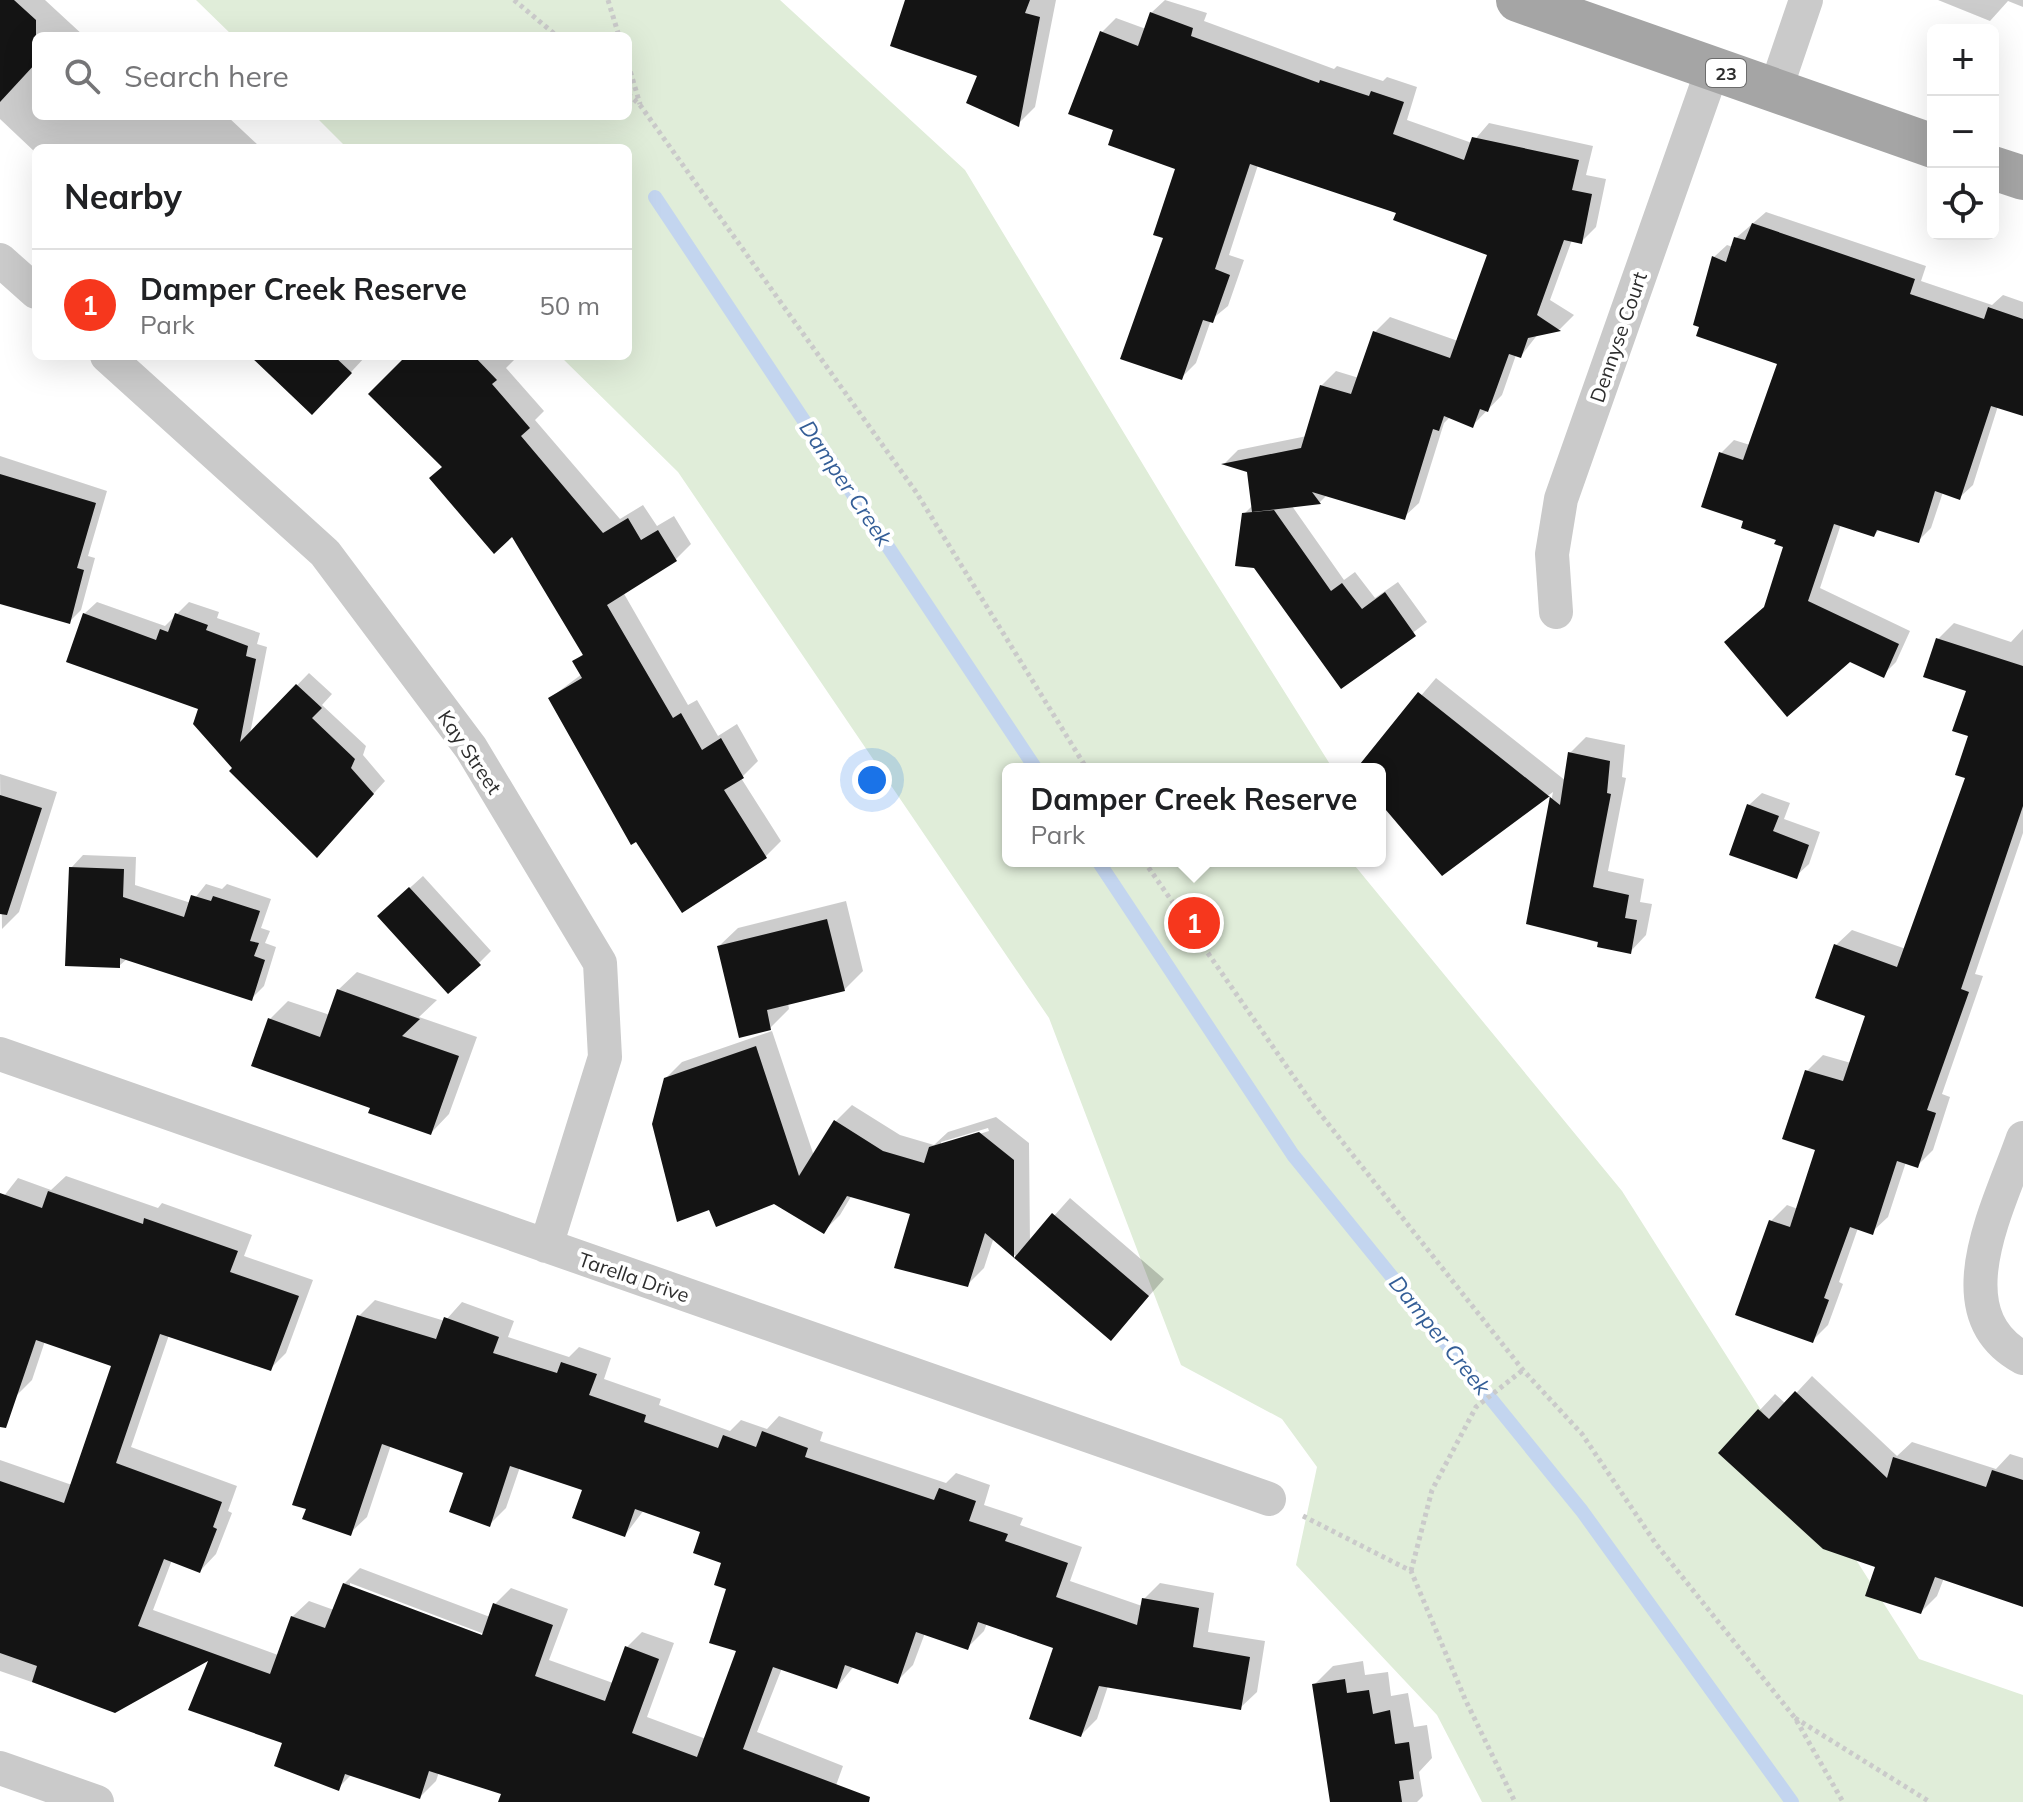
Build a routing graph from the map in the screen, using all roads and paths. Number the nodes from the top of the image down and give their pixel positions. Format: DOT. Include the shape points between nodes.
graph roads {
  1 [pos="514,0"];
  2 [pos="608,0"];
  3 [pos="1518,0"];
  4 [pos="1806,0"];
  5 [pos="552,32"];
  6 [pos="618,32"];
  7 [pos="1713,68"];
  8 [pos="632,78"];
  9 [pos="1775,91"];
  10 [pos="632,98"];
  11 [pos="640,105"];
  12 [pos="1927,144"];
  13 [pos="1999,170"];
  14 [pos="2023,178"];
  15 [pos="0,260"];
  16 [pos="32,288"];
  17 [pos="111,360"];
  18 [pos="1556,612"];
  19 [pos="1083,763"];
  20 [pos="1148,867"];
  21 [pos="0,1054"];
  22 [pos="2023,1138"];
  23 [pos="546,1246"];
  24 [pos="2023,1358"];
  25 [pos="1523,1370"];
  26 [pos="1269,1499"];
  27 [pos="1411,1571"];
  28 [pos="1795,1718"];
  29 [pos="0,1768"];
  30 [pos="97,1802"];
  31 [pos="1515,1802"];
  32 [pos="1843,1802"];
  33 [pos="1930,1802"];
  1 -- 5 [label="path"];
  2 -- 6 [label="path"];
  3 -- 7 [label="main road, 23"];
  4 -- 9 [label="street"];
  7 -- 9 [label="main road, 23"];
  7 -- 18 [label="street, Dennyse Court" via="1561,499 1552,554"];
  8 -- 11 [label="path"];
  9 -- 12 [label="main road, 23"];
  10 -- 11 [label="path"];
  11 -- 19 [label="path" via="916,492"];
  13 -- 14 [label="main road"];
  15 -- 16 [label="street"];
  17 -- 23 [label="street, Kay Street" via="325,553 471,748 600,963 605,1057"];
  20 -- 25 [label="path" via="1314,1106"];
  21 -- 23 [label="street, Tarella Drive"];
  22 -- 24 [label="street" via="1983,1256 1978,1292 1986,1324 2003,1347"];
  23 -- 26 [label="street, Tarella Drive"];
  25 -- 27 [label="path" via="1476,1407 1432,1490"];
  25 -- 28 [label="path" via="1582,1434 1656,1544"];
  26 -- 27 [label="path"];
  27 -- 31 [label="path"];
  28 -- 32 [label="path"];
  28 -- 33 [label="path"];
  29 -- 30 [label="street"];
}
